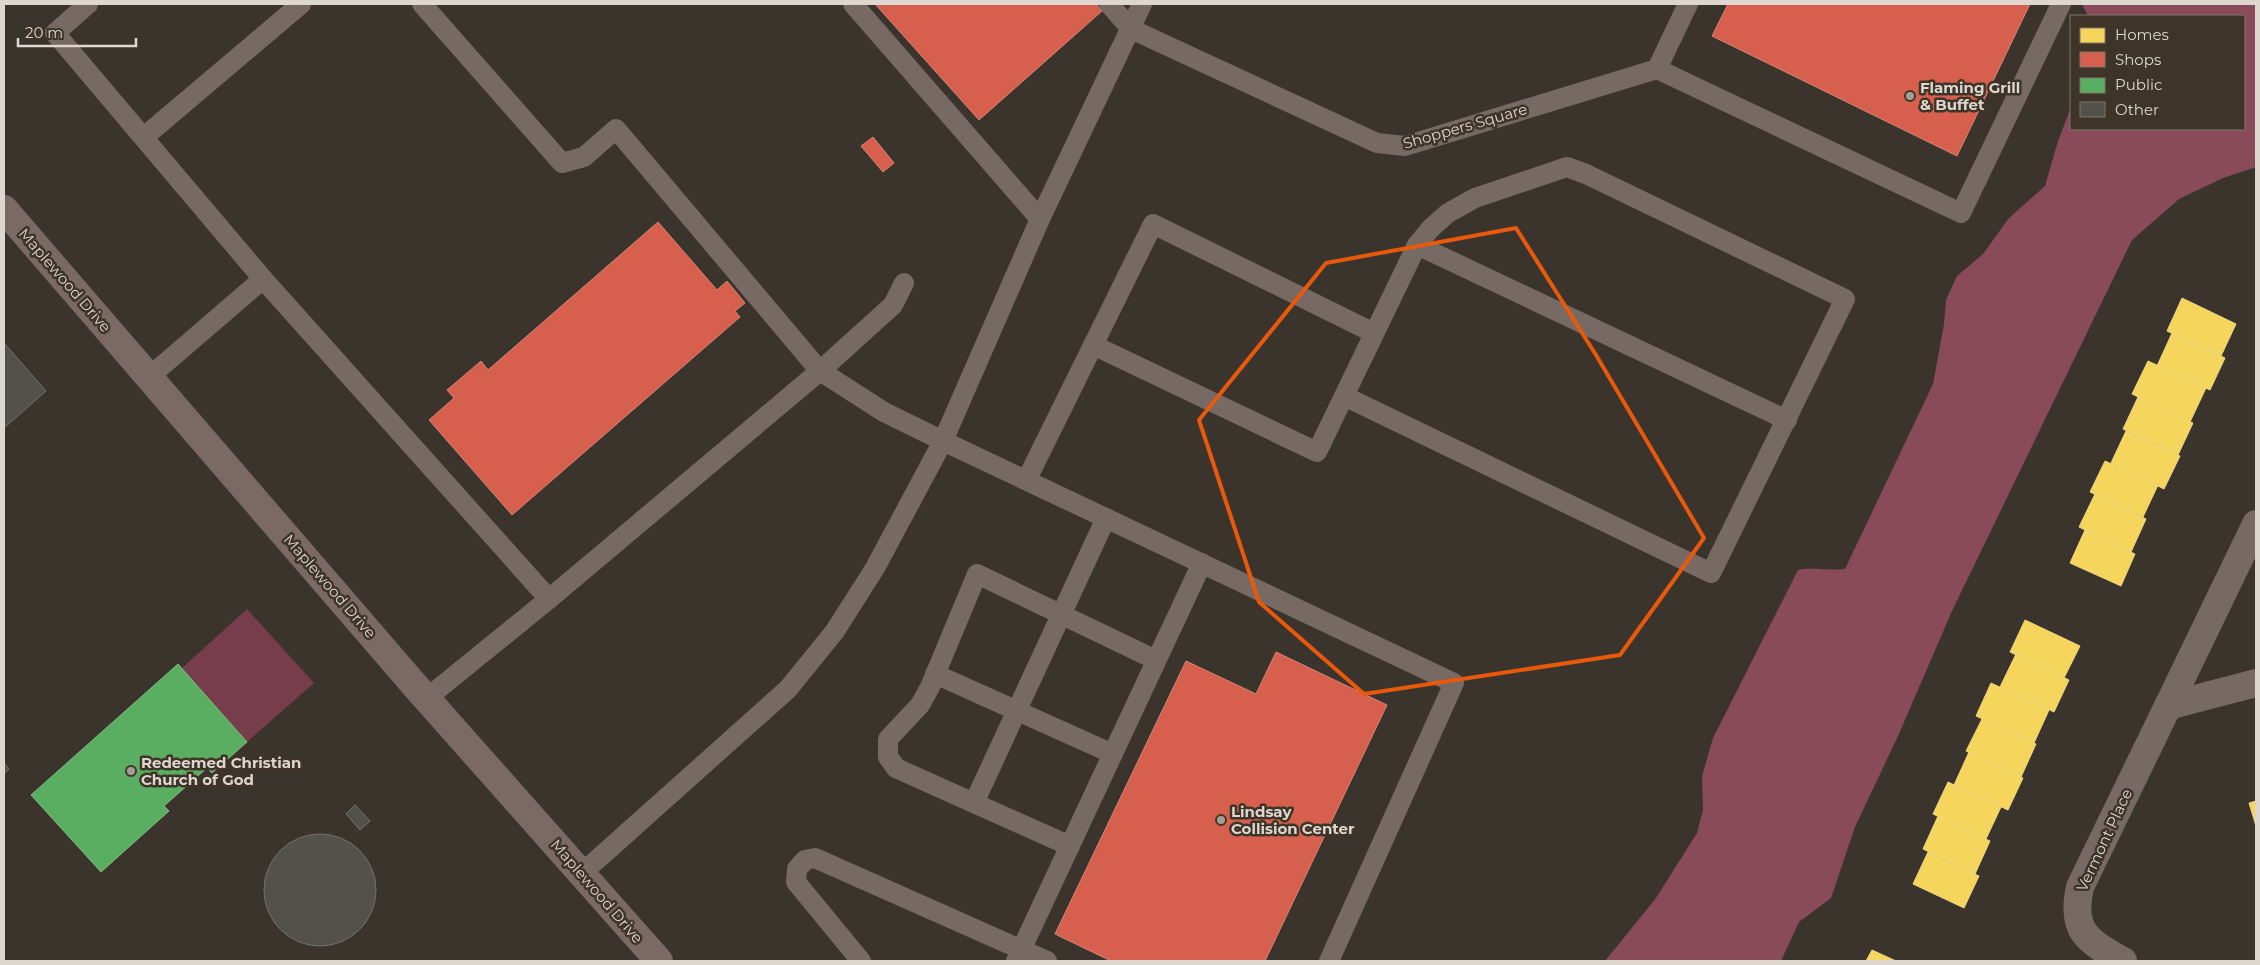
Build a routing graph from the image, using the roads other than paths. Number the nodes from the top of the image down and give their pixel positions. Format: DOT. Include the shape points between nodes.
graph roads {
  1 [pos="88,4"];
  2 [pos="301,4"];
  3 [pos="422,4"];
  4 [pos="853,4"];
  5 [pos="1109,4"];
  6 [pos="1142,4"];
  7 [pos="1688,4"];
  8 [pos="2061,4"];
  9 [pos="1131,29"];
  10 [pos="1657,68"];
  11 [pos="144,137"];
  12 [pos="4,209"];
  13 [pos="1040,219"];
  14 [pos="1416,245"];
  15 [pos="263,279"];
  16 [pos="904,283"];
  17 [pos="1374,333"];
  18 [pos="1093,345"];
  19 [pos="820,371"];
  20 [pos="149,377"];
  21 [pos="1344,396"];
  22 [pos="1786,420"];
  23 [pos="943,441"];
  24 [pos="1027,479"];
  25 [pos="1106,518"];
  26 [pos="2256,524"];
  27 [pos="1202,563"];
  28 [pos="549,599"];
  29 [pos="1061,614"];
  30 [pos="1156,660"];
  31 [pos="935,674"];
  32 [pos="2256,683"];
  33 [pos="427,698"];
  34 [pos="2168,706"];
  35 [pos="1017,711"];
  36 [pos="1113,754"];
  37 [pos="974,803"];
  38 [pos="1070,846"];
  39 [pos="581,874"];
  40 [pos="1018,955"];
  41 [pos="658,961"];
  42 [pos="861,961"];
  43 [pos="1047,961"];
  44 [pos="1329,961"];
  45 [pos="2123,961"];
  1 -- 11 [label="lane" via="55,33"];
  2 -- 11 [label="lane"];
  3 -- 19 [label="lane" via="562,163 584,157 616,130"];
  4 -- 13 [label="lane"];
  5 -- 9 [label="lane"];
  6 -- 9 [label="lane"];
  7 -- 10 [label="lane"];
  8 -- 10 [label="lane" via="1961,213"];
  9 -- 10 [label="lane, Shoppers Square" via="1378,144 1391,146 1405,146"];
  9 -- 13 [label="lane"];
  11 -- 15 [label="lane"];
  12 -- 20 [label="street, Maplewood Drive"];
  13 -- 23 [label="lane"];
  14 -- 17 [label="lane"];
  14 -- 22 [label="lane"];
  14 -- 22 [label="lane" via="1448,213 1474,198 1567,167 1586,174 1845,299"];
  15 -- 20 [label="lane"];
  15 -- 28 [label="lane"];
  16 -- 19 [label="lane" via="894,305"];
  17 -- 18 [label="lane" via="1153,224"];
  17 -- 21 [label="lane"];
  18 -- 21 [label="lane" via="1317,452"];
  18 -- 24 [label="lane"];
  19 -- 23 [label="lane" via="884,412"];
  19 -- 28 [label="lane"];
  20 -- 33 [label="street, Maplewood Drive"];
  21 -- 22 [label="lane" via="1712,573"];
  23 -- 24 [label="lane"];
  23 -- 39 [label="lane" via="875,568 835,631 788,689"];
  24 -- 25 [label="lane"];
  25 -- 27 [label="lane"];
  25 -- 29 [label="lane"];
  26 -- 34 [label="street, Vermont Place"];
  27 -- 30 [label="lane"];
  27 -- 44 [label="lane" via="1454,683"];
  28 -- 33 [label="lane"];
  29 -- 30 [label="lane"];
  29 -- 31 [label="lane" via="977,574"];
  29 -- 35 [label="lane"];
  30 -- 36 [label="lane"];
  31 -- 35 [label="lane"];
  31 -- 37 [label="lane" via="920,705 888,740 888,757 896,768"];
  32 -- 34 [label="street"];
  33 -- 39 [label="street, Maplewood Drive"];
  34 -- 45 [label="street, Vermont Place" via="2080,887 2076,904 2079,926 2092,943"];
  35 -- 36 [label="lane"];
  35 -- 37 [label="lane"];
  36 -- 38 [label="lane"];
  37 -- 38 [label="lane"];
  38 -- 40 [label="lane"];
  39 -- 41 [label="street, Maplewood Drive"];
  40 -- 42 [label="lane" via="815,858 805,860 797,869 796,882"];
  40 -- 43 [label="lane"];
}
